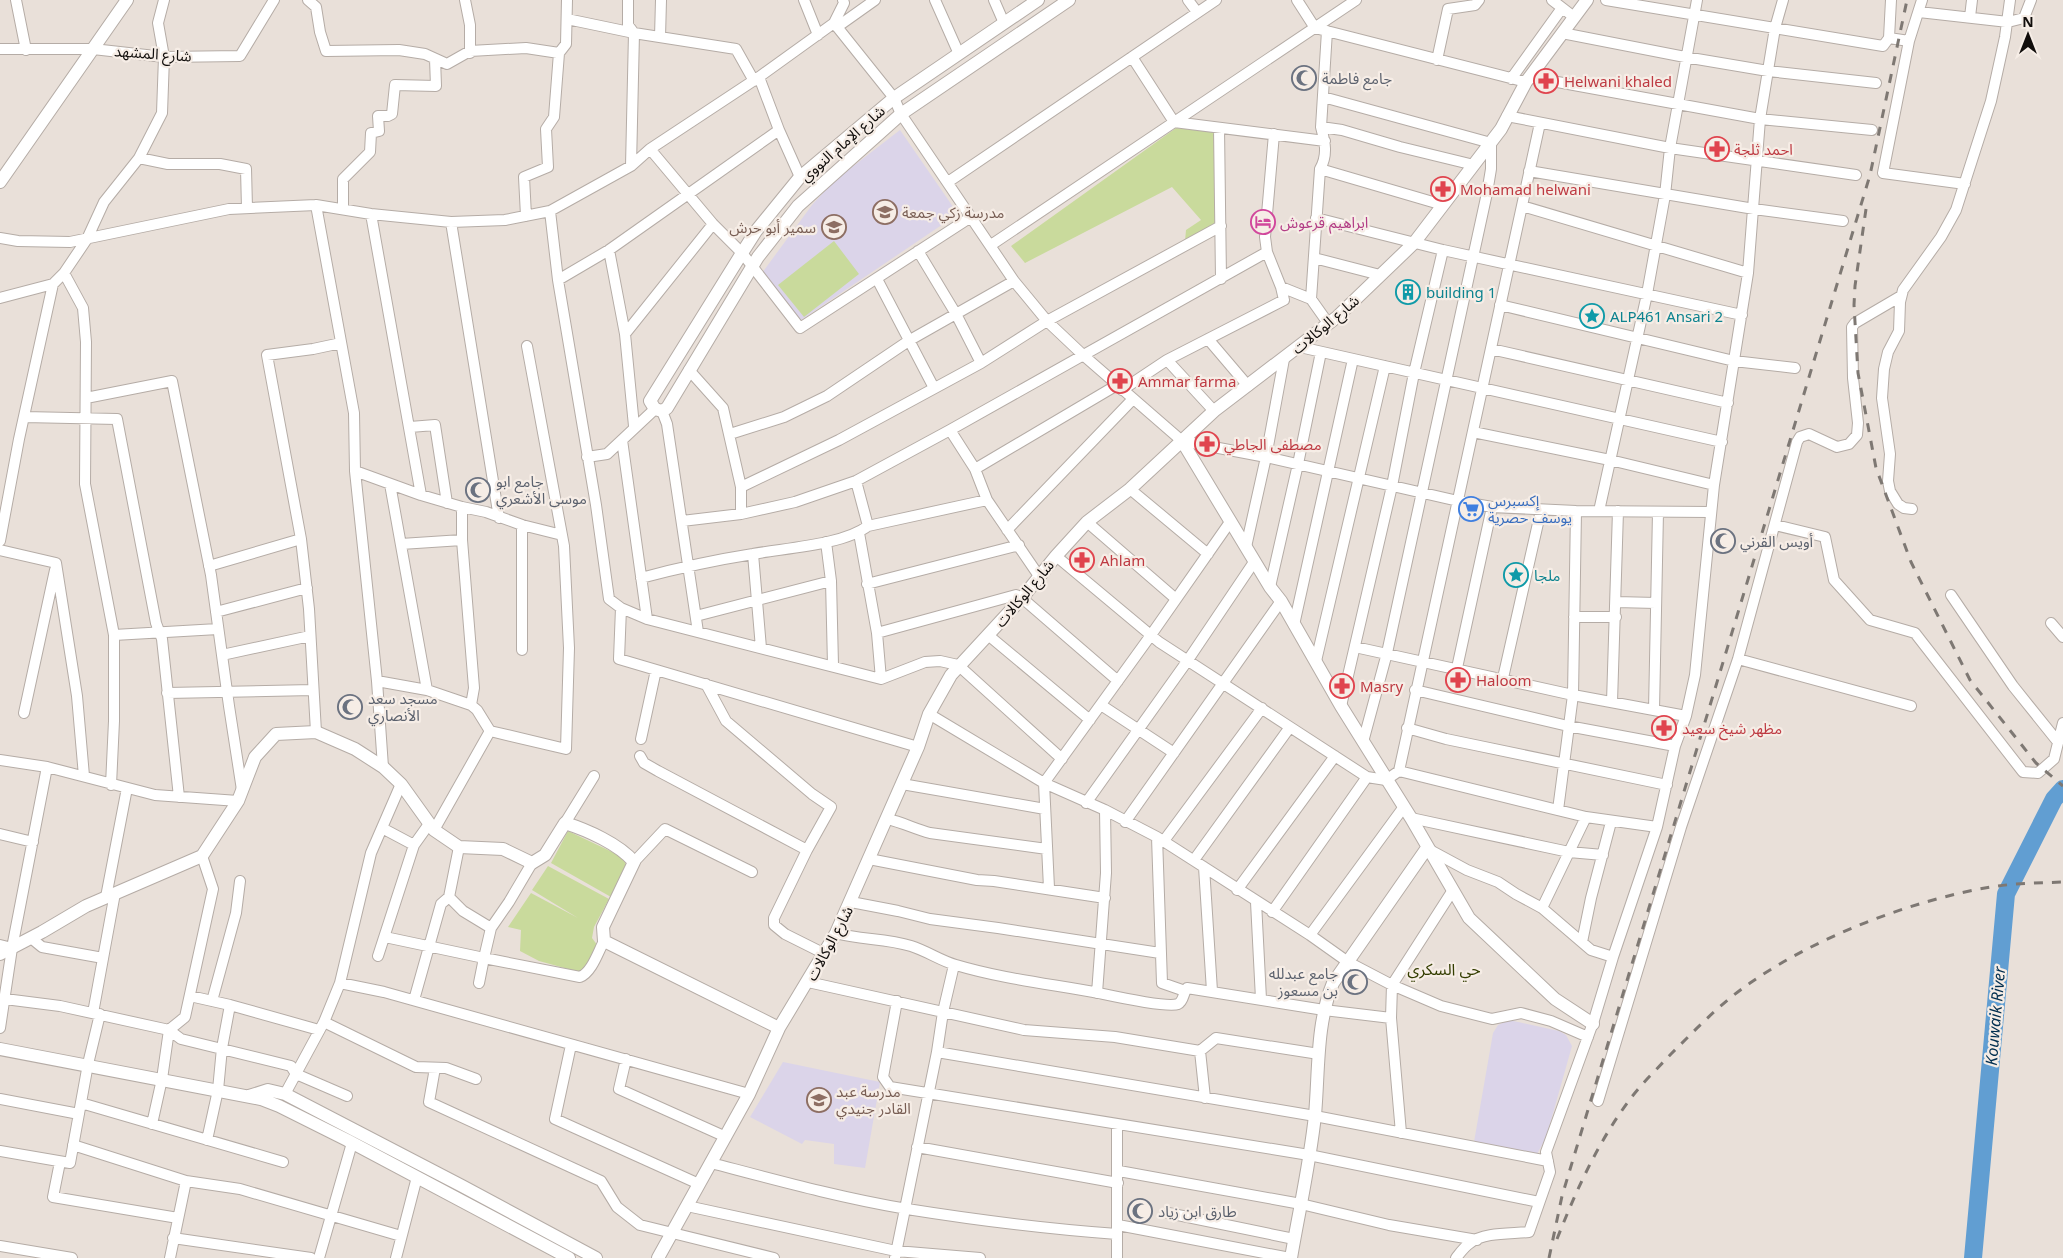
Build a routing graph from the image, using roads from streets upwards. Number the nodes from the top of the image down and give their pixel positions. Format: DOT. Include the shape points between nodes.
graph roads {
  1 [pos="16,0"];
  2 [pos="128,0"];
  3 [pos="164,0"];
  4 [pos="274,0"];
  5 [pos="308,0"];
  6 [pos="465,0"];
  7 [pos="567,0"];
  8 [pos="628,0"];
  9 [pos="661,0"];
  10 [pos="804,0"];
  11 [pos="843,0"];
  12 [pos="875,0"];
  13 [pos="935,0"];
  14 [pos="994,0"];
  15 [pos="1038,0"];
  16 [pos="1069,0"];
  17 [pos="1188,0"];
  18 [pos="1216,0"];
  19 [pos="1297,0"];
  20 [pos="1356,0"];
  21 [pos="1480,0"];
  22 [pos="1552,0"];
  23 [pos="1587,0"];
  24 [pos="1606,0"];
  25 [pos="1697,0"];
  26 [pos="1783,0"];
  27 [pos="1892,0"];
  28 [pos="1922,0"];
  29 [pos="1972,0"];
  30 [pos="2010,0"];
  31 [pos="2030,0"];
  32 [pos="1562,8"];
  33 [pos="1197,12"];
  34 [pos="1918,12"];
  35 [pos="1695,15"];
  36 [pos="1574,17"];
  37 [pos="1970,17"];
  38 [pos="567,19"];
  39 [pos="2008,22"];
  40 [pos="1004,23"];
  41 [pos="836,25"];
  42 [pos="1314,28"];
  43 [pos="1775,28"];
  44 [pos="1328,31"];
  45 [pos="634,33"];
  46 [pos="1562,33"];
  47 [pos="818,35"];
  48 [pos="660,37"];
  49 [pos="1889,38"];
  50 [pos="1909,41"];
  51 [pos="0,49"];
  52 [pos="92,49"];
  53 [pos="26,50"];
  54 [pos="470,52"];
  55 [pos="559,53"];
  56 [pos="959,54"];
  57 [pos="164,57"];
  58 [pos="1132,57"];
  59 [pos="1685,57"];
  60 [pos="435,58"];
  61 [pos="1437,60"];
  62 [pos="1768,71"];
  63 [pos="757,79"];
  64 [pos="1511,79"];
  65 [pos="1528,80"];
  66 [pos="1876,83"];
  67 [pos="1323,97"];
  68 [pos="894,98"];
  69 [pos="1679,103"];
  70 [pos="901,114"];
  71 [pos="1507,116"];
  72 [pos="1760,119"];
  73 [pos="1174,122"];
  74 [pos="1540,123"];
  75 [pos="1321,127"];
  76 [pos="1219,128"];
  77 [pos="779,130"];
  78 [pos="1872,130"];
  79 [pos="1274,134"];
  80 [pos="1325,141"];
  81 [pos="1491,143"];
  82 [pos="1670,148"];
  83 [pos="650,149"];
  84 [pos="139,158"];
  85 [pos="1756,161"];
  86 [pos="1474,165"];
  87 [pos="631,166"];
  88 [pos="1320,170"];
  89 [pos="1529,171"];
  90 [pos="1856,175"];
  91 [pos="800,177"];
  92 [pos="0,182"];
  93 [pos="948,182"];
  94 [pos="1965,184"];
  95 [pos="687,194"];
  96 [pos="1666,195"];
  97 [pos="316,205"];
  98 [pos="1443,205"];
  99 [pos="1522,206"];
  100 [pos="247,208"];
  101 [pos="343,209"];
  102 [pos="1754,209"];
  103 [pos="550,211"];
  104 [pos="371,214"];
  105 [pos="526,216"];
  106 [pos="971,217"];
  107 [pos="1316,218"];
  108 [pos="1843,221"];
  109 [pos="451,222"];
  110 [pos="712,224"];
  111 [pos="1221,226"];
  112 [pos="0,238"];
  113 [pos="86,239"];
  114 [pos="1414,242"];
  115 [pos="991,246"];
  116 [pos="1656,246"];
  117 [pos="609,250"];
  118 [pos="1443,250"];
  119 [pos="918,251"];
  120 [pos="1267,252"];
  121 [pos="742,253"];
  122 [pos="1472,256"];
  123 [pos="1314,258"];
  124 [pos="1509,264"];
  125 [pos="753,265"];
  126 [pos="64,273"];
  127 [pos="1748,273"];
  128 [pos="1380,275"];
  129 [pos="877,279"];
  130 [pos="1221,279"];
  131 [pos="558,280"];
  132 [pos="1014,281"];
  133 [pos="53,284"];
  134 [pos="1281,287"];
  135 [pos="1647,294"];
  136 [pos="1901,296"];
  137 [pos="0,298"];
  138 [pos="1311,299"];
  139 [pos="1500,305"];
  140 [pos="956,314"];
  141 [pos="1742,315"];
  142 [pos="1047,321"];
  143 [pos="1328,323"];
  144 [pos="624,334"];
  145 [pos="1637,338"];
  146 [pos="1208,339"];
  147 [pos="910,340"];
  148 [pos="341,343"];
  149 [pos="527,346"];
  150 [pos="1300,347"];
  151 [pos="1490,349"];
  152 [pos="1320,352"];
  153 [pos="1083,355"];
  154 [pos="1284,359"];
  155 [pos="1354,359"];
  156 [pos="1167,360"];
  157 [pos="1734,361"];
  158 [pos="981,363"];
  159 [pos="1385,366"];
  160 [pos="1795,368"];
  161 [pos="689,370"];
  162 [pos="1414,373"];
  163 [pos="1447,380"];
  164 [pos="1628,380"];
  165 [pos="1248,386"];
  166 [pos="1119,387"];
  167 [pos="934,388"];
  168 [pos="1482,388"];
  169 [pos="86,398"];
  170 [pos="1133,399"];
  171 [pos="1728,403"];
  172 [pos="658,410"];
  173 [pos="1214,411"];
  174 [pos="24,417"];
  175 [pos="86,418"];
  176 [pos="1619,419"];
  177 [pos="634,426"];
  178 [pos="410,427"];
  179 [pos="950,430"];
  180 [pos="1472,432"];
  181 [pos="730,434"];
  182 [pos="622,440"];
  183 [pos="1182,441"];
  184 [pos="1722,442"];
  185 [pos="587,457"];
  186 [pos="1266,457"];
  187 [pos="1610,460"];
  188 [pos="1298,464"];
  189 [pos="975,470"];
  190 [pos="354,471"];
  191 [pos="1329,471"];
  192 [pos="1360,478"];
  193 [pos="856,481"];
  194 [pos="390,484"];
  195 [pos="1714,485"];
  196 [pos="1392,486"];
  197 [pos="741,487"];
  198 [pos="1130,489"];
  199 [pos="1422,492"];
  200 [pos="421,495"];
  201 [pos="987,500"];
  202 [pos="1458,501"];
  203 [pos="447,503"];
  204 [pos="1492,507"];
  205 [pos="462,508"];
  206 [pos="1912,509"];
  207 [pos="1541,510"];
  208 [pos="1576,511"];
  209 [pos="1599,511"];
  210 [pos="1618,511"];
  211 [pos="1658,512"];
  212 [pos="1710,512"];
  213 [pos="741,514"];
  214 [pos="499,518"];
  215 [pos="682,521"];
  216 [pos="1087,522"];
  217 [pos="1230,522"];
  218 [pos="1775,525"];
  219 [pos="522,526"];
  220 [pos="863,530"];
  221 [pos="1007,530"];
  222 [pos="562,536"];
  223 [pos="301,539"];
  224 [pos="462,540"];
  225 [pos="0,541"];
  226 [pos="826,542"];
  227 [pos="401,544"];
  228 [pos="1019,545"];
  229 [pos="1246,547"];
  230 [pos="0,550"];
  231 [pos="753,554"];
  232 [pos="1208,554"];
  233 [pos="1056,556"];
  234 [pos="56,562"];
  235 [pos="1254,562"];
  236 [pos="209,566"];
  237 [pos="688,566"];
  238 [pos="1039,576"];
  239 [pos="641,578"];
  240 [pos="830,581"];
  241 [pos="867,584"];
  242 [pos="1270,587"];
  243 [pos="306,588"];
  244 [pos="1951,595"];
  245 [pos="1022,598"];
  246 [pos="1176,599"];
  247 [pos="756,600"];
  248 [pos="1281,601"];
  249 [pos="1616,602"];
  250 [pos="1656,603"];
  251 [pos="621,608"];
  252 [pos="216,612"];
  253 [pos="696,616"];
  254 [pos="1574,617"];
  255 [pos="1616,617"];
  256 [pos="647,619"];
  257 [pos="2051,623"];
  258 [pos="1294,624"];
  259 [pos="218,629"];
  260 [pos="159,632"];
  261 [pos="698,632"];
  262 [pos="876,633"];
  263 [pos="114,636"];
  264 [pos="310,636"];
  265 [pos="988,636"];
  266 [pos="1151,636"];
  267 [pos="2063,637"];
  268 [pos="1355,647"];
  269 [pos="761,648"];
  270 [pos="522,650"];
  271 [pos="1387,653"];
  272 [pos="222,655"];
  273 [pos="1738,659"];
  274 [pos="1188,660"];
  275 [pos="1316,661"];
  276 [pos="1422,661"];
  277 [pos="833,665"];
  278 [pos="958,665"];
  279 [pos="1457,668"];
  280 [pos="656,670"];
  281 [pos="1503,678"];
  282 [pos="882,679"];
  283 [pos="377,681"];
  284 [pos="1118,681"];
  285 [pos="706,684"];
  286 [pos="1224,684"];
  287 [pos="313,690"];
  288 [pos="427,690"];
  289 [pos="1415,690"];
  290 [pos="227,692"];
  291 [pos="167,693"];
  292 [pos="1573,695"];
  293 [pos="1612,702"];
  294 [pos="471,705"];
  295 [pos="1101,705"];
  296 [pos="1341,706"];
  297 [pos="1912,706"];
  298 [pos="1262,708"];
  299 [pos="1654,710"];
  300 [pos="24,713"];
  301 [pos="929,714"];
  302 [pos="1686,716"];
  303 [pos="1090,720"];
  304 [pos="2063,723"];
  305 [pos="1568,726"];
  306 [pos="1290,727"];
  307 [pos="1408,728"];
  308 [pos="1138,730"];
  309 [pos="316,732"];
  310 [pos="490,732"];
  311 [pos="641,739"];
  312 [pos="1363,742"];
  313 [pos="2058,742"];
  314 [pos="1675,746"];
  315 [pos="918,747"];
  316 [pos="1174,753"];
  317 [pos="640,756"];
  318 [pos="1335,756"];
  319 [pos="1062,759"];
  320 [pos="0,760"];
  321 [pos="1564,763"];
  322 [pos="383,766"];
  323 [pos="47,767"];
  324 [pos="1399,771"];
  325 [pos="84,776"];
  326 [pos="594,776"];
  327 [pos="1367,777"];
  328 [pos="1386,780"];
  329 [pos="1044,783"];
  330 [pos="401,784"];
  331 [pos="902,784"];
  332 [pos="111,785"];
  333 [pos="1667,785"];
  334 [pos="127,788"];
  335 [pos="240,795"];
  336 [pos="179,797"];
  337 [pos="1086,803"];
  338 [pos="1403,808"];
  339 [pos="1045,809"];
  340 [pos="1105,810"];
  341 [pos="1558,810"];
  342 [pos="1586,817"];
  343 [pos="1411,818"];
  344 [pos="887,819"];
  345 [pos="1125,822"];
  346 [pos="1611,822"];
  347 [pos="565,823"];
  348 [pos="432,827"];
  349 [pos="1657,827"];
  350 [pos="382,828"];
  351 [pos="0,834"];
  352 [pos="1160,840"];
  353 [pos="33,842"];
  354 [pos="414,845"];
  355 [pos="459,847"];
  356 [pos="1427,848"];
  357 [pos="1047,849"];
  358 [pos="808,850"];
  359 [pos="1569,852"];
  360 [pos="1602,855"];
  361 [pos="202,856"];
  362 [pos="870,859"];
  363 [pos="1194,860"];
  364 [pos="634,862"];
  365 [pos="532,863"];
  366 [pos="1204,867"];
  367 [pos="752,872"];
  368 [pos="240,881"];
  369 [pos="1049,888"];
  370 [pos="1237,890"];
  371 [pos="1453,890"];
  372 [pos="111,895"];
  373 [pos="449,897"];
  374 [pos="1105,898"];
  375 [pos="851,902"];
  376 [pos="1256,902"];
  377 [pos="1542,908"];
  378 [pos="1272,912"];
  379 [pos="491,928"];
  380 [pos="836,933"];
  381 [pos="1310,936"];
  382 [pos="385,937"];
  383 [pos="31,938"];
  384 [pos="604,941"];
  385 [pos="1582,942"];
  386 [pos="1100,944"];
  387 [pos="6,946"];
  388 [pos="427,946"];
  389 [pos="1160,953"];
  390 [pos="0,954"];
  391 [pos="825,954"];
  392 [pos="378,956"];
  393 [pos="1613,957"];
  394 [pos="103,958"];
  395 [pos="484,958"];
  396 [pos="1348,962"];
  397 [pos="954,965"];
  398 [pos="479,982"];
  399 [pos="808,982"];
  400 [pos="340,983"];
  401 [pos="1392,985"];
  402 [pos="1184,991"];
  403 [pos="1212,991"];
  404 [pos="1097,993"];
  405 [pos="190,996"];
  406 [pos="4,999"];
  407 [pos="1261,999"];
  408 [pos="414,1000"];
  409 [pos="897,1000"];
  410 [pos="212,1001"];
  411 [pos="230,1005"];
  412 [pos="1324,1010"];
  413 [pos="943,1012"];
  414 [pos="97,1014"];
  415 [pos="1391,1018"];
  416 [pos="1593,1024"];
  417 [pos="322,1026"];
  418 [pos="0,1028"];
  419 [pos="779,1028"];
  420 [pos="169,1030"];
  421 [pos="1588,1037"];
  422 [pos="571,1045"];
  423 [pos="222,1048"];
  424 [pos="0,1049"];
  425 [pos="1200,1051"];
  426 [pos="937,1052"];
  427 [pos="1319,1054"];
  428 [pos="626,1059"];
  429 [pos="88,1064"];
  430 [pos="435,1068"];
  431 [pos="296,1074"];
  432 [pos="162,1079"];
  433 [pos="476,1079"];
  434 [pos="218,1090"];
  435 [pos="285,1094"];
  436 [pos="750,1094"];
  437 [pos="928,1094"];
  438 [pos="249,1096"];
  439 [pos="347,1096"];
  440 [pos="1205,1098"];
  441 [pos="0,1099"];
  442 [pos="1598,1101"];
  443 [pos="81,1103"];
  444 [pos="79,1114"];
  445 [pos="1314,1116"];
  446 [pos="152,1124"];
  447 [pos="1117,1125"];
  448 [pos="1401,1133"];
  449 [pos="726,1137"];
  450 [pos="207,1140"];
  451 [pos="352,1143"];
  452 [pos="74,1146"];
  453 [pos="917,1147"];
  454 [pos="0,1151"];
  455 [pos="1309,1155"];
  456 [pos="1548,1161"];
  457 [pos="60,1162"];
  458 [pos="283,1162"];
  459 [pos="711,1163"];
  460 [pos="1119,1171"];
  461 [pos="417,1176"];
  462 [pos="186,1181"];
  463 [pos="699,1184"];
  464 [pos="1118,1184"];
  465 [pos="459,1192"];
  466 [pos="1539,1202"];
  467 [pos="1301,1204"];
  468 [pos="687,1206"];
  469 [pos="905,1209"];
  470 [pos="1168,1213"];
  471 [pos="331,1216"];
  472 [pos="178,1218"];
  473 [pos="1118,1230"];
  474 [pos="672,1233"];
  475 [pos="401,1236"];
  476 [pos="173,1238"];
  477 [pos="1294,1239"];
  478 [pos="1478,1240"];
  479 [pos="0,1246"];
  480 [pos="895,1254"];
  481 [pos="72,1258"];
  482 [pos="170,1258"];
  483 [pos="311,1258"];
  484 [pos="319,1258"];
  485 [pos="396,1258"];
  486 [pos="569,1258"];
  487 [pos="596,1258"];
  488 [pos="658,1258"];
  489 [pos="774,1258"];
  490 [pos="980,1258"];
  491 [pos="1117,1258"];
  492 [pos="1291,1258"];
  493 [pos="1456,1258"];
  1 -- 53 [label="street"];
  2 -- 52 [label="street"];
  3 -- 57 [label="street" via="158,23"];
  4 -- 57 [label="street, شارع المشهد" via="240,56"];
  5 -- 60 [label="street" via="316,7 326,51 399,50"];
  6 -- 54 [label="street" via="470,25"];
  7 -- 38 [label="street"];
  8 -- 45 [label="street" via="628,25"];
  9 -- 48 [label="street"];
  10 -- 47 [label="street"];
  11 -- 41 [label="street"];
  12 -- 41 [label="street"];
  13 -- 56 [label="street"];
  14 -- 40 [label="street"];
  15 -- 40 [label="street, شارع الإمام النووي"];
  16 -- 70 [label="street"];
  17 -- 33 [label="street"];
  18 -- 33 [label="street"];
  19 -- 42 [label="street"];
  20 -- 42 [label="street"];
  21 -- 61 [label="street" via="1475,5 1448,9"];
  22 -- 32 [label="street"];
  23 -- 36 [label="street, شارع الوكالات"];
  24 -- 35 [label="street"];
  25 -- 35 [label="street"];
  26 -- 43 [label="street"];
  27 -- 49 [label="street"];
  28 -- 34 [label="street"];
  29 -- 37 [label="street"];
  30 -- 39 [label="street"];
  31 -- 39 [label="street" via="2024,18"];
  32 -- 36 [label="street"];
  32 -- 64 [label="street"];
  33 -- 58 [label="street"];
  34 -- 37 [label="street"];
  34 -- 50 [label="street"];
  35 -- 43 [label="street"];
  35 -- 59 [label="street"];
  36 -- 46 [label="street, شارع الوكالات"];
  37 -- 39 [label="street"];
  38 -- 45 [label="street"];
  38 -- 55 [label="street" via="566,44"];
  39 -- 94 [label="street" via="1991,102"];
  40 -- 56 [label="street, شارع الإمام النووي"];
  41 -- 47 [label="street"];
  41 -- 68 [label="street"];
  42 -- 44 [label="street"];
  42 -- 73 [label="street"];
  43 -- 49 [label="street" via="1883,46"];
  43 -- 62 [label="street"];
  44 -- 61 [label="street"];
  44 -- 67 [label="street"];
  45 -- 48 [label="street"];
  45 -- 87 [label="street"];
  46 -- 59 [label="street"];
  46 -- 65 [label="street, شارع الوكالات"];
  47 -- 63 [label="street"];
  48 -- 63 [label="street" via="736,49"];
  49 -- 50 [label="street"];
  50 -- 94 [label="street" via="1883,173"];
  51 -- 53 [label="street, شارع المشهد"];
  52 -- 53 [label="street, شارع المشهد"];
  52 -- 57 [label="street, شارع المشهد"];
  52 -- 92 [label="street"];
  54 -- 55 [label="street" via="526,48"];
  54 -- 60 [label="street" via="447,64"];
  55 -- 105 [label="street" via="554,117 546,129 548,167 524,176"];
  56 -- 68 [label="street, شارع الإمام النووي"];
  57 -- 84 [label="street" via="162,113"];
  58 -- 73 [label="street"];
  58 -- 93 [label="street"];
  59 -- 62 [label="street"];
  59 -- 69 [label="street"];
  60 -- 101 [label="street" via="436,86 395,85 392,114 378,116 379,131 371,133 370,152 343,179"];
  61 -- 64 [label="street"];
  62 -- 66 [label="street"];
  62 -- 72 [label="street"];
  63 -- 77 [label="street"];
  63 -- 83 [label="street"];
  64 -- 65 [label="street"];
  65 -- 69 [label="street"];
  65 -- 71 [label="street, شارع الوكالات"];
  67 -- 75 [label="street"];
  67 -- 81 [label="street"];
  68 -- 70 [label="street"];
  68 -- 91 [label="street, شارع الإمام النووي"];
  69 -- 72 [label="street"];
  69 -- 82 [label="street"];
  70 -- 93 [label="street"];
  70 -- 125 [label="street" via="798,206"];
  71 -- 74 [label="street"];
  71 -- 81 [label="street, شارع الوكالات"];
  72 -- 78 [label="street"];
  72 -- 85 [label="street"];
  73 -- 76 [label="street"];
  73 -- 115 [label="street"];
  74 -- 82 [label="street"];
  74 -- 89 [label="street"];
  75 -- 80 [label="street"];
  75 -- 86 [label="street"];
  76 -- 79 [label="street"];
  76 -- 111 [label="street"];
  77 -- 91 [label="street"];
  77 -- 95 [label="street"];
  79 -- 80 [label="street"];
  79 -- 120 [label="street" via="1265,237"];
  80 -- 88 [label="street" via="1325,159"];
  81 -- 86 [label="street, شارع الوكالات"];
  81 -- 122 [label="street" via="1491,170"];
  82 -- 85 [label="street"];
  82 -- 96 [label="street"];
  83 -- 87 [label="street"];
  83 -- 95 [label="street"];
  84 -- 100 [label="street" via="168,164 220,164 246,169"];
  84 -- 113 [label="street" via="104,202"];
  85 -- 90 [label="street"];
  85 -- 102 [label="street"];
  86 -- 98 [label="street, شارع الوكالات"];
  87 -- 103 [label="street"];
  88 -- 98 [label="street"];
  88 -- 107 [label="street"];
  89 -- 96 [label="street"];
  89 -- 99 [label="street"];
  91 -- 121 [label="street, شارع الإمام النووي"];
  93 -- 106 [label="street"];
  94 -- 136 [label="street" via="1947,228"];
  95 -- 110 [label="street"];
  95 -- 117 [label="street"];
  96 -- 102 [label="street"];
  96 -- 116 [label="street"];
  97 -- 100 [label="street"];
  97 -- 101 [label="street"];
  97 -- 148 [label="street"];
  98 -- 114 [label="street, شارع الوكالات"];
  99 -- 116 [label="street"];
  99 -- 124 [label="street"];
  100 -- 113 [label="street"];
  101 -- 104 [label="street"];
  102 -- 108 [label="street"];
  102 -- 127 [label="street"];
  103 -- 105 [label="street"];
  103 -- 131 [label="street"];
  104 -- 109 [label="street"];
  104 -- 178 [label="street"];
  105 -- 109 [label="street"];
  106 -- 115 [label="street"];
  106 -- 119 [label="street"];
  107 -- 114 [label="street"];
  107 -- 123 [label="street"];
  109 -- 214 [label="street"];
  110 -- 121 [label="street"];
  110 -- 144 [label="street"];
  111 -- 130 [label="street"];
  111 -- 142 [label="street"];
  112 -- 113 [label="street" via="70,242"];
  113 -- 126 [label="street"];
  114 -- 118 [label="street"];
  114 -- 128 [label="street, شارع الوكالات"];
  115 -- 132 [label="street"];
  116 -- 127 [label="street"];
  116 -- 135 [label="street"];
  117 -- 131 [label="street"];
  117 -- 144 [label="street"];
  118 -- 122 [label="street"];
  118 -- 162 [label="street"];
  119 -- 129 [label="street"];
  119 -- 140 [label="street"];
  120 -- 130 [label="street"];
  120 -- 134 [label="street"];
  121 -- 125 [label="street"];
  121 -- 172 [label="street, شارع الإمام النووي" via="650,400"];
  122 -- 124 [label="street"];
  122 -- 163 [label="street"];
  123 -- 128 [label="street"];
  123 -- 138 [label="street"];
  124 -- 135 [label="street"];
  124 -- 139 [label="street"];
  125 -- 129 [label="street" via="800,328"];
  125 -- 161 [label="street"];
  126 -- 133 [label="street"];
  126 -- 169 [label="street" via="83,308"];
  127 -- 141 [label="street"];
  128 -- 143 [label="street, شارع الوكالات"];
  129 -- 147 [label="street"];
  130 -- 153 [label="street"];
  131 -- 185 [label="street"];
  132 -- 140 [label="street"];
  132 -- 142 [label="street"];
  133 -- 137 [label="street"];
  133 -- 174 [label="street"];
  134 -- 138 [label="street"];
  134 -- 146 [label="street" via="1284,300"];
  135 -- 141 [label="street"];
  135 -- 145 [label="street"];
  136 -- 206 [label="street" via="1899,331 1886,360 1882,398 1890,454 1890,491 1898,504"];
  136 -- 218 [label="street" via="1852,327 1857,435 1849,444 1837,447 1812,435 1800,437"];
  138 -- 143 [label="street"];
  139 -- 145 [label="street"];
  139 -- 151 [label="street"];
  140 -- 147 [label="street"];
  140 -- 158 [label="street"];
  141 -- 157 [label="street"];
  142 -- 153 [label="street"];
  142 -- 158 [label="street"];
  143 -- 150 [label="street, شارع الوكالات"];
  144 -- 177 [label="street"];
  145 -- 157 [label="street"];
  145 -- 164 [label="street"];
  146 -- 156 [label="street"];
  146 -- 165 [label="street"];
  147 -- 167 [label="street"];
  147 -- 181 [label="street" via="827,396 784,417"];
  148 -- 190 [label="street" via="354,413"];
  148 -- 223 [label="street" via="266,355"];
  149 -- 222 [label="street"];
  150 -- 152 [label="street"];
  150 -- 154 [label="street, شارع الوكالات"];
  151 -- 164 [label="street"];
  151 -- 168 [label="street"];
  152 -- 155 [label="street"];
  152 -- 188 [label="street"];
  153 -- 166 [label="street"];
  153 -- 179 [label="street"];
  154 -- 165 [label="street, شارع الوكالات"];
  154 -- 186 [label="street"];
  155 -- 159 [label="street"];
  155 -- 191 [label="street"];
  156 -- 166 [label="street"];
  156 -- 173 [label="street"];
  157 -- 160 [label="street"];
  157 -- 171 [label="street"];
  158 -- 167 [label="street"];
  159 -- 162 [label="street"];
  159 -- 192 [label="street"];
  161 -- 172 [label="street" via="668,408"];
  161 -- 181 [label="street" via="723,408"];
  162 -- 163 [label="street"];
  162 -- 196 [label="street"];
  163 -- 168 [label="street"];
  163 -- 199 [label="street"];
  164 -- 171 [label="street"];
  164 -- 176 [label="street"];
  165 -- 173 [label="street, شارع الوكالات"];
  166 -- 170 [label="street"];
  166 -- 189 [label="street"];
  167 -- 197 [label="street" via="839,440"];
  168 -- 176 [label="street"];
  168 -- 180 [label="street"];
  169 -- 175 [label="street"];
  169 -- 236 [label="street" via="172,381"];
  170 -- 183 [label="street"];
  170 -- 221 [label="street"];
  171 -- 184 [label="street"];
  172 -- 177 [label="street"];
  172 -- 215 [label="street" via="667,424"];
  173 -- 183 [label="street, شارع الوكالات"];
  174 -- 175 [label="street"];
  174 -- 225 [label="street"];
  175 -- 260 [label="street" via="116,419"];
  175 -- 263 [label="street" via="85,484"];
  176 -- 184 [label="street"];
  176 -- 187 [label="street"];
  177 -- 182 [label="street"];
  178 -- 200 [label="street"];
  178 -- 203 [label="street" via="435,425"];
  179 -- 189 [label="street"];
  179 -- 193 [label="street"];
  180 -- 187 [label="street"];
  180 -- 202 [label="street"];
  181 -- 197 [label="street"];
  182 -- 185 [label="street" via="606,454"];
  182 -- 239 [label="street"];
  183 -- 186 [label="street"];
  183 -- 198 [label="street, شارع الوكالات"];
  183 -- 217 [label="street"];
  184 -- 195 [label="street"];
  185 -- 251 [label="street" via="606,588 609,599"];
  186 -- 188 [label="street"];
  186 -- 229 [label="street"];
  187 -- 195 [label="street"];
  187 -- 209 [label="street"];
  188 -- 191 [label="street"];
  188 -- 242 [label="street"];
  189 -- 201 [label="street"];
  190 -- 194 [label="street"];
  190 -- 283 [label="street"];
  191 -- 192 [label="street"];
  191 -- 258 [label="street"];
  192 -- 196 [label="street"];
  192 -- 275 [label="street"];
  193 -- 213 [label="street" via="795,502"];
  193 -- 220 [label="street"];
  194 -- 200 [label="street"];
  194 -- 227 [label="street"];
  195 -- 212 [label="street"];
  196 -- 199 [label="street"];
  196 -- 268 [label="street"];
  197 -- 213 [label="street"];
  198 -- 216 [label="street, شارع الوكالات"];
  198 -- 232 [label="street"];
  199 -- 202 [label="street"];
  199 -- 271 [label="street"];
  200 -- 203 [label="street"];
  201 -- 220 [label="street"];
  201 -- 221 [label="street"];
  202 -- 204 [label="street"];
  202 -- 276 [label="street"];
  203 -- 205 [label="street"];
  204 -- 207 [label="street"];
  204 -- 279 [label="street"];
  205 -- 214 [label="street"];
  205 -- 224 [label="street"];
  207 -- 208 [label="street"];
  207 -- 281 [label="street"];
  208 -- 209 [label="street"];
  208 -- 254 [label="street"];
  209 -- 210 [label="street"];
  210 -- 211 [label="street"];
  210 -- 249 [label="street"];
  211 -- 212 [label="street"];
  211 -- 250 [label="street"];
  212 -- 302 [label="street" via="1695,675"];
  213 -- 215 [label="street"];
  214 -- 219 [label="street"];
  215 -- 237 [label="street"];
  216 -- 233 [label="street, شارع الوكالات"];
  216 -- 246 [label="street"];
  217 -- 229 [label="street"];
  217 -- 232 [label="street"];
  218 -- 273 [label="street"];
  218 -- 313 [label="street" via="1824,537 1834,580 1870,620 1915,633 2023,772 2038,774 2054,759"];
  219 -- 222 [label="street"];
  219 -- 270 [label="street"];
  220 -- 226 [label="street"];
  220 -- 241 [label="street"];
  221 -- 228 [label="street"];
  222 -- 310 [label="street" via="569,648 566,749"];
  223 -- 236 [label="street"];
  223 -- 243 [label="street"];
  224 -- 227 [label="street"];
  224 -- 294 [label="street" via="474,688"];
  226 -- 231 [label="street"];
  226 -- 240 [label="street"];
  227 -- 288 [label="street"];
  228 -- 238 [label="street"];
  228 -- 241 [label="street"];
  229 -- 235 [label="street"];
  230 -- 234 [label="street"];
  231 -- 237 [label="street"];
  231 -- 247 [label="street"];
  232 -- 246 [label="street"];
  233 -- 238 [label="street, شارع الوكالات"];
  233 -- 266 [label="street"];
  234 -- 300 [label="street"];
  234 -- 325 [label="street" via="77,696"];
  235 -- 242 [label="street"];
  235 -- 274 [label="street"];
  236 -- 252 [label="street"];
  237 -- 239 [label="street"];
  237 -- 253 [label="street"];
  238 -- 245 [label="street, شارع الوكالات"];
  239 -- 256 [label="street"];
  240 -- 247 [label="street"];
  240 -- 277 [label="street"];
  241 -- 262 [label="street"];
  242 -- 248 [label="street"];
  243 -- 252 [label="street"];
  243 -- 264 [label="street"];
  244 -- 313 [label="street" via="2013,686"];
  245 -- 262 [label="street" via="1016,595"];
  245 -- 265 [label="street, شارع الوكالات"];
  245 -- 284 [label="street"];
  246 -- 266 [label="street"];
  247 -- 253 [label="street"];
  247 -- 269 [label="street"];
  248 -- 258 [label="street"];
  248 -- 286 [label="street"];
  249 -- 250 [label="street"];
  249 -- 255 [label="street"];
  250 -- 299 [label="street"];
  251 -- 256 [label="street"];
  251 -- 280 [label="street" via="618,658"];
  252 -- 259 [label="street"];
  253 -- 261 [label="street"];
  254 -- 255 [label="street"];
  254 -- 292 [label="street"];
  255 -- 293 [label="street"];
  256 -- 261 [label="street"];
  257 -- 267 [label="street"];
  258 -- 275 [label="street"];
  259 -- 260 [label="street"];
  259 -- 272 [label="street"];
  260 -- 263 [label="street"];
  260 -- 291 [label="street"];
  261 -- 269 [label="street"];
  262 -- 282 [label="street"];
  263 -- 332 [label="street"];
  264 -- 272 [label="street"];
  264 -- 287 [label="street"];
  265 -- 278 [label="street, شارع الوكالات"];
  265 -- 303 [label="street"];
  266 -- 274 [label="street"];
  266 -- 284 [label="street"];
  268 -- 271 [label="street"];
  268 -- 296 [label="street"];
  269 -- 277 [label="street"];
  271 -- 276 [label="street"];
  271 -- 312 [label="street"];
  272 -- 290 [label="street"];
  273 -- 297 [label="street"];
  273 -- 442 [label="street" via="1681,827"];
  274 -- 286 [label="street"];
  274 -- 308 [label="street"];
  275 -- 296 [label="street"];
  276 -- 279 [label="street"];
  276 -- 289 [label="street"];
  277 -- 282 [label="street"];
  278 -- 282 [label="street" via="925,662"];
  278 -- 301 [label="street, شارع الوكالات"];
  278 -- 319 [label="street"];
  279 -- 281 [label="street"];
  280 -- 285 [label="street"];
  280 -- 311 [label="street"];
  281 -- 292 [label="street"];
  283 -- 288 [label="street"];
  283 -- 322 [label="street"];
  284 -- 295 [label="street"];
  285 -- 315 [label="street"];
  285 -- 358 [label="street" via="726,721 812,794 832,807"];
  286 -- 298 [label="street"];
  286 -- 316 [label="street"];
  287 -- 290 [label="street"];
  287 -- 309 [label="street"];
  288 -- 294 [label="street"];
  289 -- 305 [label="street"];
  289 -- 307 [label="street"];
  290 -- 291 [label="street"];
  290 -- 335 [label="street"];
  291 -- 336 [label="street"];
  292 -- 293 [label="street"];
  292 -- 305 [label="street"];
  293 -- 299 [label="street"];
  294 -- 310 [label="street"];
  295 -- 303 [label="street"];
  295 -- 308 [label="street"];
  296 -- 312 [label="street"];
  298 -- 306 [label="street"];
  298 -- 352 [label="street"];
  299 -- 302 [label="street"];
  301 -- 315 [label="street, شارع الوكالات"];
  301 -- 329 [label="street"];
  302 -- 314 [label="street"];
  303 -- 319 [label="street"];
  304 -- 313 [label="street"];
  305 -- 314 [label="street"];
  305 -- 321 [label="street"];
  306 -- 318 [label="street"];
  306 -- 363 [label="street"];
  307 -- 321 [label="street"];
  307 -- 324 [label="street"];
  308 -- 316 [label="street"];
  308 -- 337 [label="street"];
  309 -- 322 [label="street"];
  309 -- 335 [label="street" via="276,734 255,757"];
  310 -- 348 [label="street"];
  312 -- 328 [label="street"];
  314 -- 333 [label="street"];
  315 -- 331 [label="street, شارع الوكالات"];
  316 -- 345 [label="street"];
  317 -- 358 [label="street" via="644,763 658,771"];
  318 -- 327 [label="street"];
  318 -- 370 [label="street"];
  319 -- 329 [label="street"];
  320 -- 323 [label="street"];
  321 -- 333 [label="street"];
  321 -- 341 [label="street"];
  322 -- 330 [label="street"];
  323 -- 325 [label="street"];
  323 -- 353 [label="street"];
  324 -- 328 [label="street"];
  324 -- 341 [label="street"];
  325 -- 332 [label="street"];
  326 -- 347 [label="street"];
  327 -- 328 [label="street"];
  327 -- 378 [label="street"];
  328 -- 338 [label="street"];
  329 -- 337 [label="street"];
  329 -- 339 [label="street"];
  330 -- 348 [label="street"];
  330 -- 350 [label="street"];
  331 -- 339 [label="street"];
  331 -- 344 [label="street, شارع الوكالات"];
  332 -- 334 [label="street"];
  333 -- 349 [label="street"];
  334 -- 336 [label="street"];
  334 -- 372 [label="street"];
  335 -- 336 [label="street"];
  335 -- 361 [label="street"];
  337 -- 340 [label="street"];
  338 -- 343 [label="street"];
  338 -- 381 [label="street"];
  339 -- 357 [label="street"];
  340 -- 345 [label="street"];
  340 -- 374 [label="street"];
  341 -- 342 [label="street"];
  342 -- 346 [label="street"];
  342 -- 359 [label="street"];
  343 -- 356 [label="street"];
  343 -- 359 [label="street"];
  344 -- 357 [label="street" via="930,833"];
  344 -- 362 [label="street, شارع الوكالات"];
  345 -- 352 [label="street"];
  346 -- 349 [label="street"];
  346 -- 360 [label="street"];
  347 -- 364 [label="street" via="585,830 628,855"];
  347 -- 365 [label="street" via="545,855"];
  348 -- 354 [label="street"];
  348 -- 355 [label="street"];
  349 -- 393 [label="street"];
  350 -- 354 [label="street"];
  350 -- 400 [label="street" via="371,853"];
  351 -- 353 [label="street"];
  352 -- 363 [label="street"];
  352 -- 389 [label="street"];
  353 -- 387 [label="street"];
  354 -- 382 [label="street"];
  355 -- 365 [label="street" via="503,850"];
  355 -- 373 [label="street"];
  356 -- 371 [label="street"];
  356 -- 377 [label="street" via="1467,870 1498,882"];
  356 -- 396 [label="street"];
  357 -- 369 [label="street"];
  358 -- 391 [label="street" via="774,918 774,925"];
  359 -- 360 [label="street"];
  359 -- 377 [label="street"];
  360 -- 385 [label="street"];
  361 -- 372 [label="street"];
  361 -- 405 [label="street" via="213,889"];
  362 -- 369 [label="street" via="978,880"];
  362 -- 375 [label="street, شارع الوكالات"];
  363 -- 366 [label="street"];
  364 -- 367 [label="street" via="665,829"];
  364 -- 384 [label="street" via="603,927"];
  365 -- 379 [label="street"];
  366 -- 370 [label="street"];
  366 -- 403 [label="street"];
  368 -- 410 [label="street" via="236,913"];
  369 -- 374 [label="street"];
  370 -- 376 [label="street"];
  371 -- 401 [label="street"];
  371 -- 416 [label="street" via="1469,918 1499,948 1555,999"];
  372 -- 383 [label="street"];
  372 -- 394 [label="street"];
  373 -- 379 [label="street" via="463,911"];
  373 -- 388 [label="street" via="441,904"];
  374 -- 386 [label="street"];
  375 -- 380 [label="street, شارع الوكالات"];
  375 -- 386 [label="street" via="930,919"];
  376 -- 378 [label="street"];
  376 -- 407 [label="street"];
  377 -- 385 [label="street"];
  378 -- 381 [label="street"];
  379 -- 395 [label="street"];
  380 -- 391 [label="street, شارع الوكالات"];
  380 -- 397 [label="street" via="912,946"];
  381 -- 396 [label="street"];
  382 -- 388 [label="street"];
  382 -- 392 [label="street"];
  383 -- 387 [label="street"];
  383 -- 394 [label="street" via="42,947"];
  384 -- 395 [label="street" via="586,975 580,977"];
  384 -- 419 [label="street"];
  385 -- 393 [label="street" via="1591,950"];
  386 -- 389 [label="street"];
  386 -- 404 [label="street"];
  387 -- 390 [label="street"];
  387 -- 406 [label="street"];
  388 -- 395 [label="street"];
  388 -- 408 [label="street"];
  389 -- 402 [label="street" via="1162,983"];
  391 -- 399 [label="street, شارع الوكالات"];
  393 -- 416 [label="street"];
  394 -- 414 [label="street"];
  395 -- 398 [label="street"];
  396 -- 401 [label="street"];
  396 -- 412 [label="street" via="1333,983"];
  397 -- 404 [label="street" via="1005,978"];
  397 -- 413 [label="street"];
  399 -- 409 [label="street"];
  399 -- 419 [label="street, شارع الوكالات"];
  400 -- 408 [label="street"];
  400 -- 417 [label="street"];
  401 -- 415 [label="street"];
  401 -- 421 [label="street" via="1441,1006 1492,1019 1521,1013 1551,1021"];
  402 -- 403 [label="street" via="1187,988"];
  402 -- 404 [label="street" via="1182,1000 1171,1005"];
  403 -- 407 [label="street"];
  405 -- 410 [label="street"];
  405 -- 420 [label="street" via="185,1017"];
  406 -- 414 [label="street"];
  406 -- 418 [label="street"];
  407 -- 412 [label="street"];
  408 -- 422 [label="street"];
  409 -- 413 [label="street"];
  409 -- 437 [label="street" via="884,1076 890,1088"];
  410 -- 411 [label="street"];
  411 -- 417 [label="street"];
  411 -- 423 [label="street"];
  412 -- 415 [label="street"];
  412 -- 427 [label="street"];
  413 -- 425 [label="street" via="1024,1030 1114,1037"];
  413 -- 426 [label="street"];
  414 -- 420 [label="street"];
  414 -- 429 [label="street"];
  415 -- 448 [label="street"];
  416 -- 421 [label="street"];
  417 -- 430 [label="street" via="416,1067"];
  417 -- 431 [label="street"];
  419 -- 436 [label="street, شارع الوكالات"];
  420 -- 423 [label="street" via="181,1039"];
  420 -- 432 [label="street"];
  421 -- 456 [label="street" via="1546,1152"];
  422 -- 428 [label="street"];
  422 -- 463 [label="street" via="555,1119"];
  423 -- 431 [label="street" via="291,1066"];
  423 -- 434 [label="street"];
  424 -- 429 [label="street"];
  425 -- 427 [label="street" via="1216,1038"];
  425 -- 440 [label="street"];
  426 -- 437 [label="street"];
  426 -- 440 [label="street"];
  427 -- 445 [label="street"];
  428 -- 436 [label="street"];
  428 -- 449 [label="street" via="619,1089"];
  429 -- 432 [label="street"];
  429 -- 443 [label="street"];
  430 -- 433 [label="street" via="446,1068"];
  430 -- 474 [label="street" via="429,1102 601,1181 617,1207 627,1216 640,1225"];
  431 -- 435 [label="street"];
  431 -- 439 [label="street"];
  432 -- 434 [label="street"];
  432 -- 446 [label="street"];
  434 -- 438 [label="street"];
  434 -- 450 [label="street"];
  435 -- 438 [label="street" via="268,1090"];
  435 -- 465 [label="street"];
  436 -- 449 [label="street, شارع الوكالات"];
  437 -- 447 [label="street"];
  437 -- 453 [label="street"];
  438 -- 451 [label="street" via="279,1106"];
  440 -- 445 [label="street"];
  441 -- 444 [label="street"];
  443 -- 444 [label="street"];
  443 -- 446 [label="street"];
  444 -- 452 [label="street"];
  445 -- 448 [label="street"];
  445 -- 455 [label="street"];
  446 -- 450 [label="street"];
  447 -- 455 [label="street"];
  447 -- 460 [label="street"];
  448 -- 456 [label="street"];
  449 -- 459 [label="street, شارع الوكالات"];
  450 -- 458 [label="street"];
  451 -- 461 [label="street"];
  451 -- 471 [label="street"];
  452 -- 457 [label="street" via="70,1163"];
  452 -- 462 [label="street"];
  453 -- 464 [label="street"];
  453 -- 469 [label="street"];
  454 -- 457 [label="street"];
  455 -- 466 [label="street"];
  455 -- 467 [label="street"];
  456 -- 466 [label="street" via="1550,1172"];
  457 -- 472 [label="street" via="53,1196"];
  459 -- 463 [label="street, شارع الوكالات"];
  459 -- 469 [label="street"];
  460 -- 464 [label="street"];
  460 -- 467 [label="street"];
  461 -- 465 [label="street"];
  461 -- 475 [label="street"];
  462 -- 471 [label="street" via="240,1189"];
  462 -- 472 [label="street"];
  463 -- 468 [label="street, شارع الوكالات"];
  464 -- 473 [label="street"];
  465 -- 486 [label="street"];
  465 -- 487 [label="street"];
  466 -- 478 [label="street" via="1529,1232 1487,1236"];
  467 -- 477 [label="street"];
  467 -- 478 [label="street" via="1389,1225"];
  468 -- 474 [label="street, شارع الوكالات"];
  468 -- 480 [label="street"];
  469 -- 473 [label="street" via="1048,1229"];
  469 -- 480 [label="street"];
  470 -- 477 [label="street"];
  471 -- 475 [label="street"];
  471 -- 484 [label="street"];
  472 -- 476 [label="street"];
  473 -- 491 [label="street"];
  473 -- 492 [label="street"];
  474 -- 488 [label="street, شارع الوكالات"];
  474 -- 489 [label="street"];
  475 -- 485 [label="street"];
  476 -- 482 [label="street"];
  476 -- 483 [label="street"];
  477 -- 492 [label="street"];
  478 -- 493 [label="street" via="1470,1243"];
  479 -- 481 [label="street"];
  480 -- 490 [label="street"];
}
